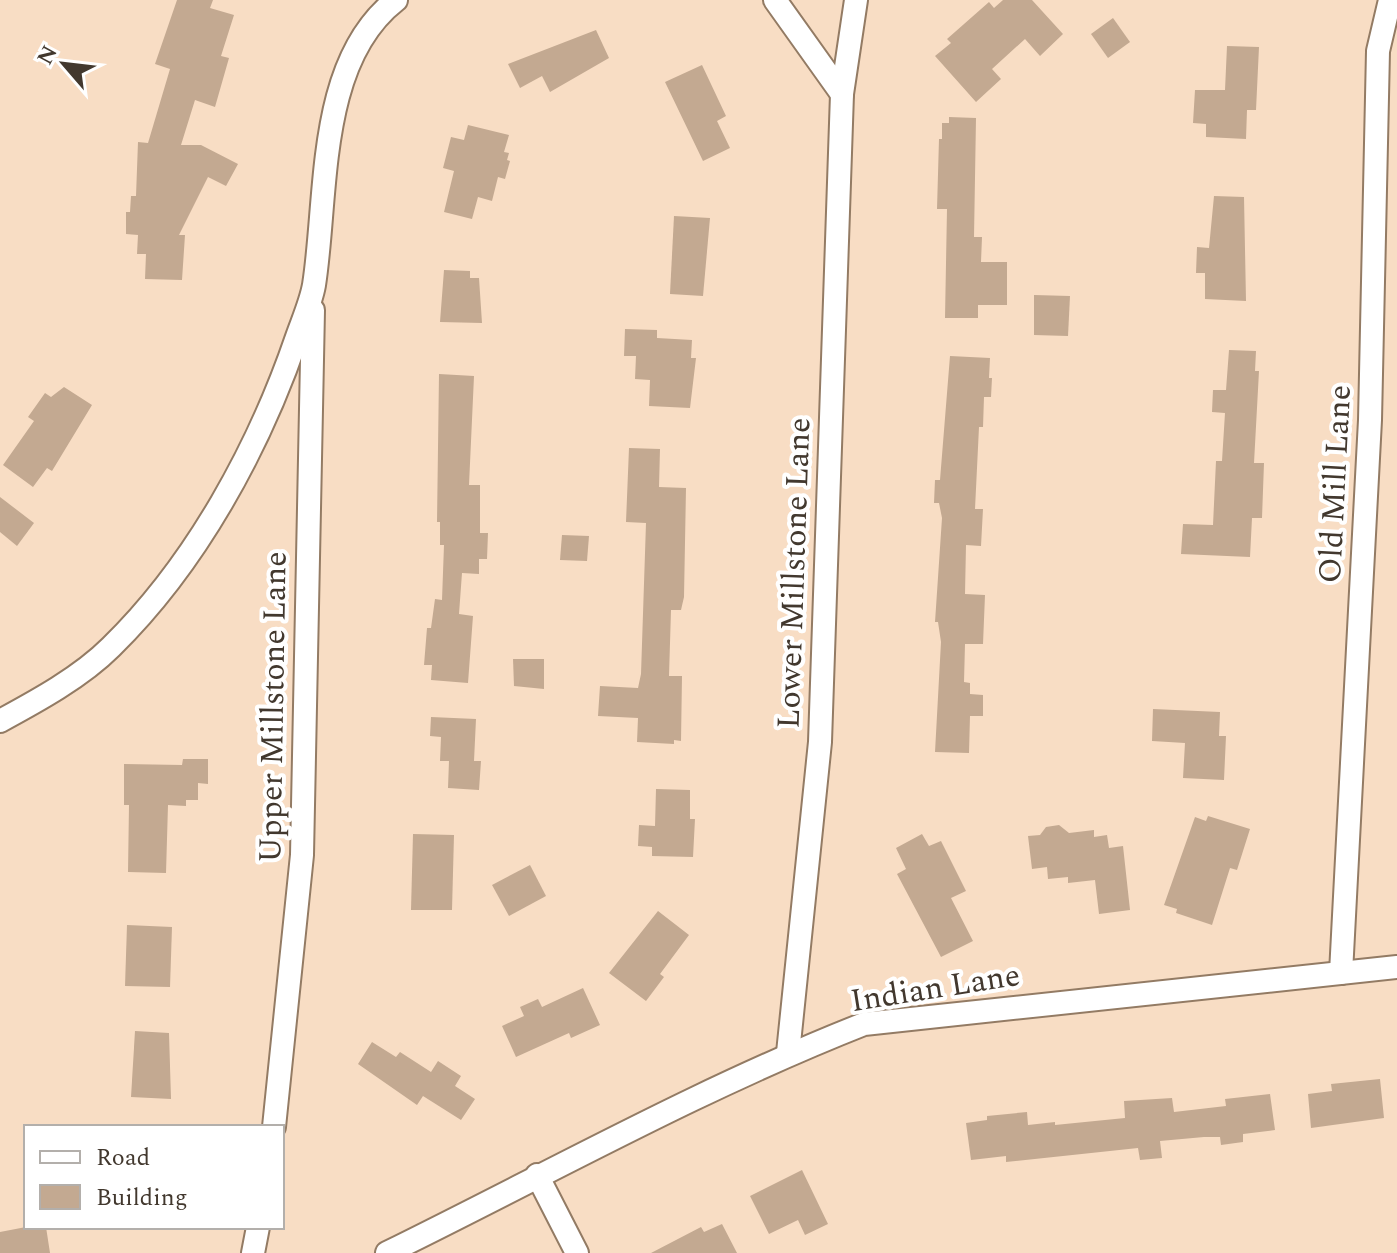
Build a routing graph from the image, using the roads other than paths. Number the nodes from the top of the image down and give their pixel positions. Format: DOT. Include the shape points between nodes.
graph roads {
  1 [pos="396,0"];
  2 [pos="775,0"];
  3 [pos="856,0"];
  4 [pos="1390,0"];
  5 [pos="842,94"];
  6 [pos="314,287"];
  7 [pos="0,721"];
  8 [pos="1397,967"];
  9 [pos="1341,973"];
  10 [pos="788,1053"];
  11 [pos="274,1125"];
  12 [pos="537,1175"];
  13 [pos="258,1229"];
  14 [pos="253,1253"];
  15 [pos="387,1253"];
  16 [pos="577,1253"];
  1 -- 6 [label="street" via="371,24 337,106 324,162"];
  2 -- 5 [label="street"];
  3 -- 5 [label="street, Lower Millstone Lane"];
  4 -- 9 [label="street, Old Mill Lane" via="1378,51 1370,420"];
  5 -- 10 [label="street, Lower Millstone Lane" via="820,742"];
  6 -- 7 [label="street" via="262,427 182,561 108,650"];
  6 -- 11 [label="street, Upper Millstone Lane" via="302,855"];
  8 -- 9 [label="street, Indian Lane"];
  9 -- 10 [label="street, Indian Lane" via="864,1024"];
  10 -- 12 [label="street, Indian Lane"];
  12 -- 15 [label="street, Indian Lane"];
  12 -- 16 [label="street"];
  13 -- 14 [label="street"];
}
